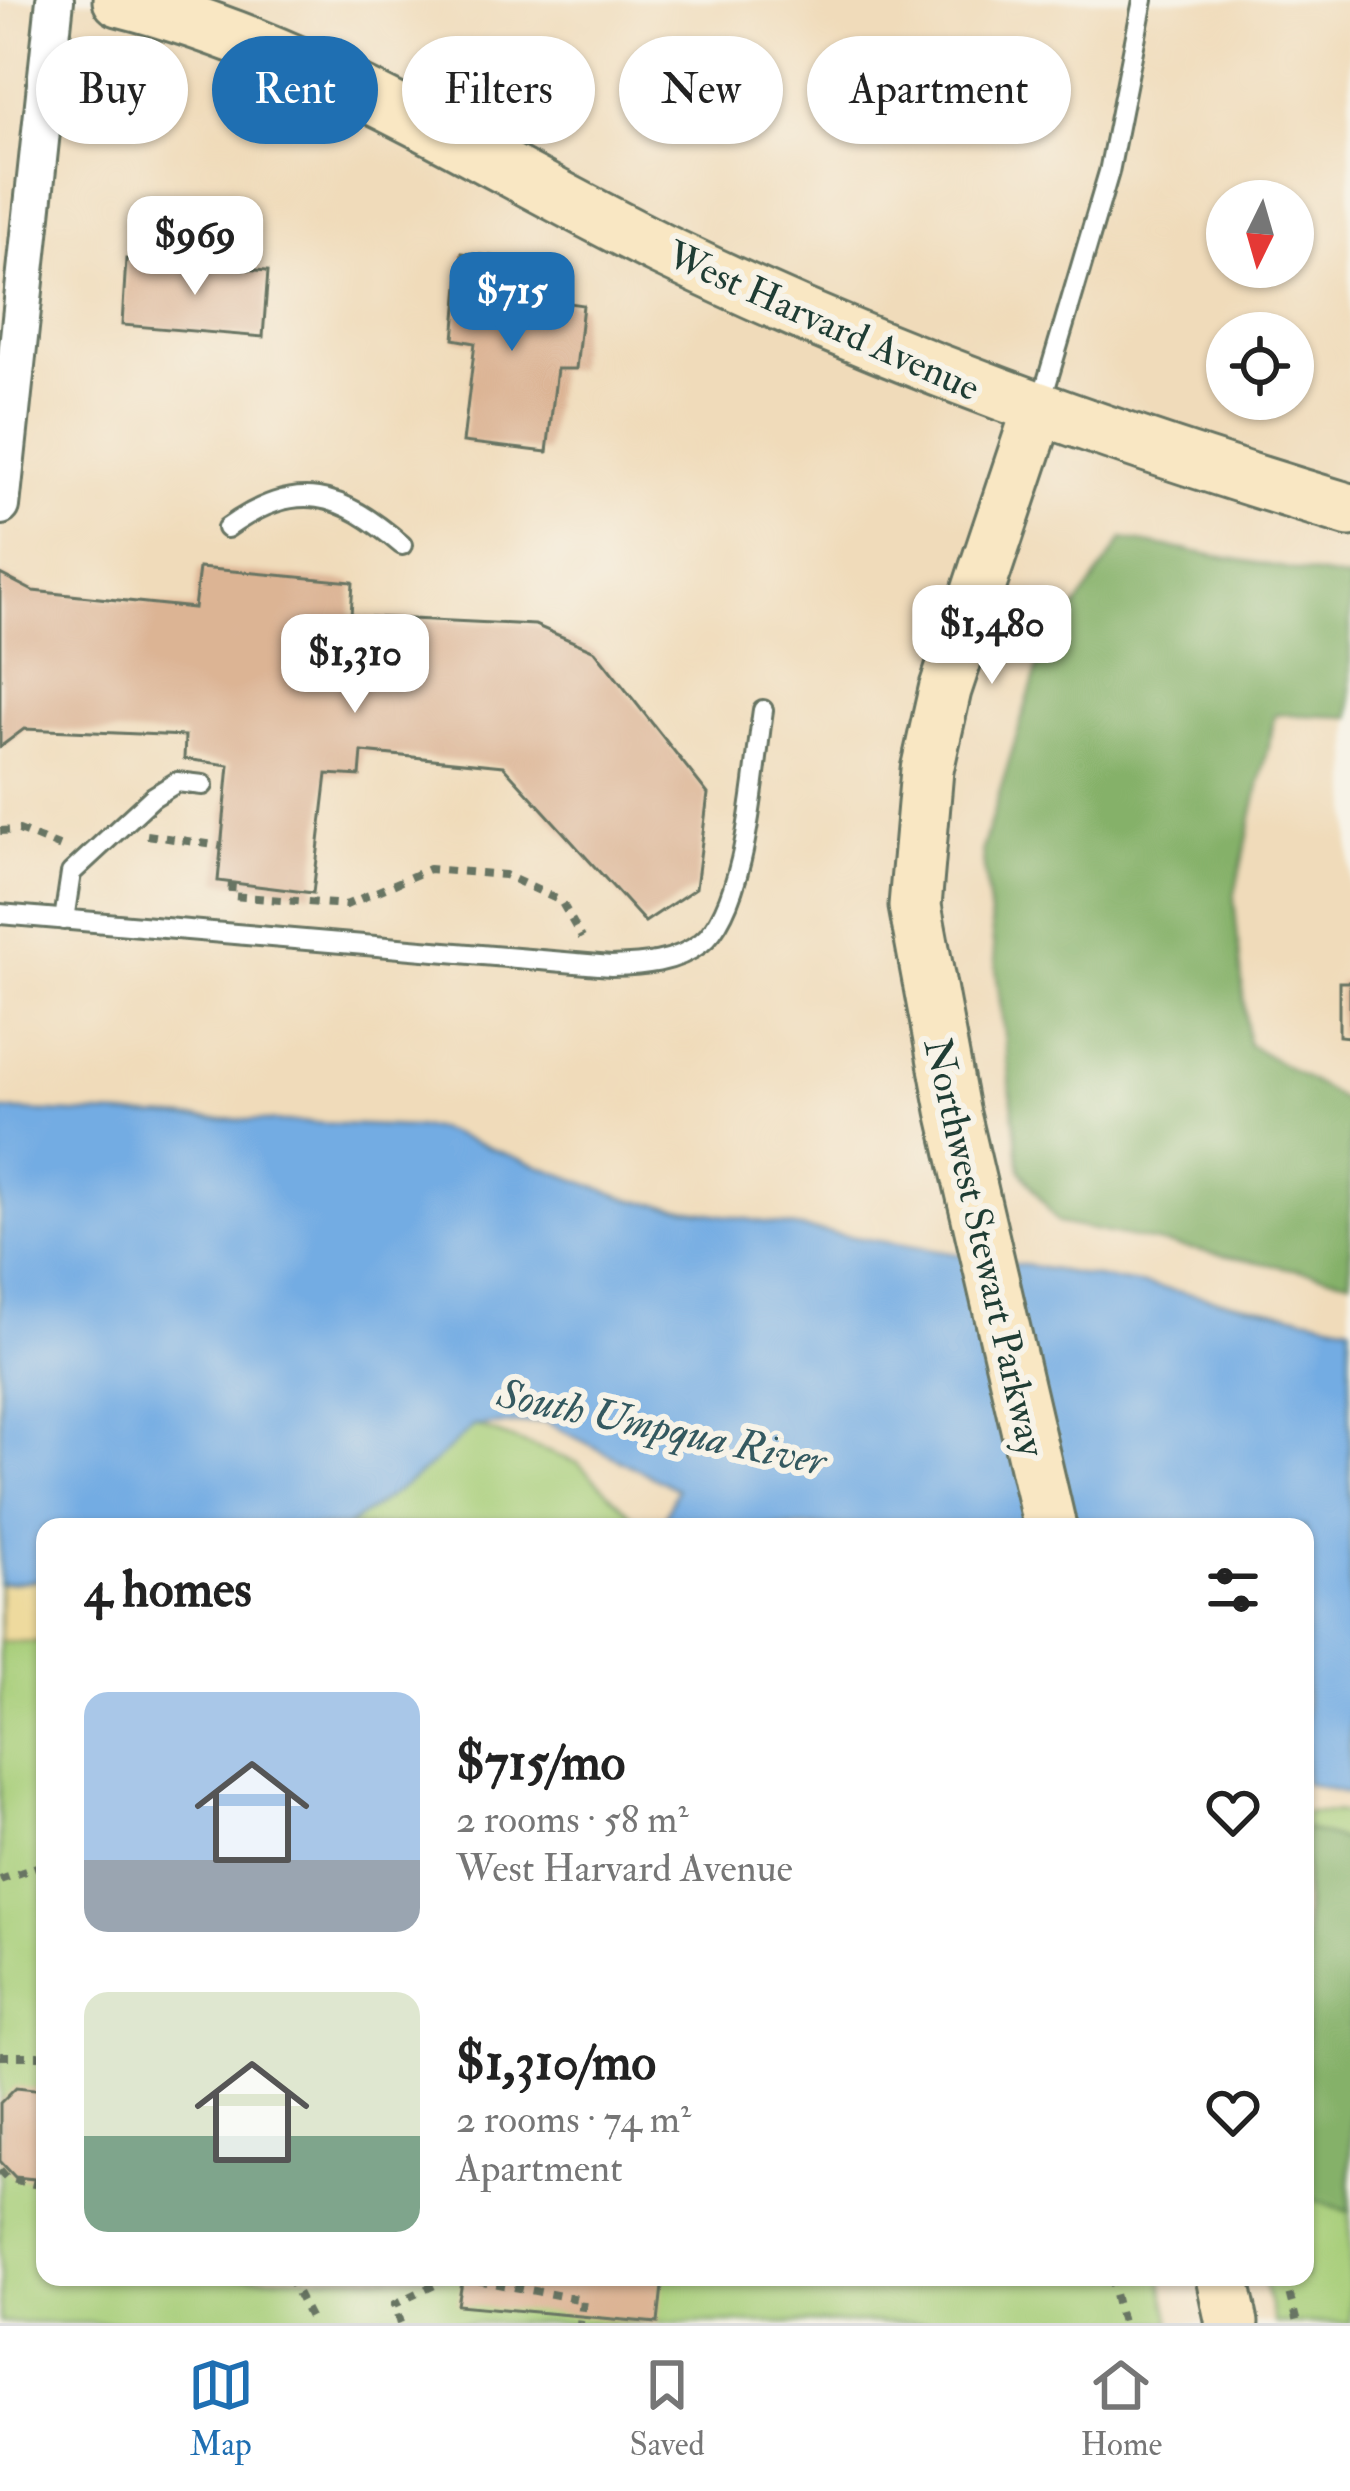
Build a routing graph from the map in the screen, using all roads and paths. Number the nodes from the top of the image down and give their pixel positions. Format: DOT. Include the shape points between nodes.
graph roads {
  1 [pos="55,0"];
  2 [pos="119,0"];
  3 [pos="1143,0"];
  4 [pos="1038,412"];
  5 [pos="1,506"];
  6 [pos="1350,510"];
  7 [pos="227,528"];
  8 [pos="402,544"];
  9 [pos="763,710"];
  10 [pos="203,784"];
  11 [pos="129,818"];
  12 [pos="0,831"];
  13 [pos="221,846"];
  14 [pos="80,864"];
  15 [pos="232,883"];
  16 [pos="0,914"];
  17 [pos="64,920"];
  18 [pos="584,963"];
  19 [pos="1048,1518"];
  20 [pos="36,1867"];
  21 [pos="0,1880"];
  22 [pos="0,2056"];
  23 [pos="36,2056"];
  24 [pos="0,2170"];
  25 [pos="36,2184"];
  26 [pos="294,2286"];
  27 [pos="432,2286"];
  28 [pos="509,2286"];
  29 [pos="1113,2286"];
  30 [pos="1224,2286"];
  31 [pos="1288,2286"];
  32 [pos="313,2323"];
  33 [pos="401,2323"];
  34 [pos="580,2323"];
  35 [pos="1122,2323"];
  36 [pos="1232,2323"];
  37 [pos="1297,2323"];
  1 -- 5 [label="street" via="22,236"];
  2 -- 4 [label="main road, West Harvard Avenue" via="313,65 737,286"];
  3 -- 4 [label="lane" via="1109,172"];
  4 -- 6 [label="main road, West Harvard Avenue"];
  4 -- 19 [label="main road, Northwest Stewart Parkway" via="945,690 927,770 915,906 922,967"];
  7 -- 8 [label="lane" via="259,505 308,495 365,513"];
  9 -- 18 [label="lane" via="741,853 719,924 674,958"];
  10 -- 11 [label="lane" via="177,782"];
  11 -- 13 [label="path" via="152,839"];
  11 -- 14 [label="lane"];
  12 -- 14 [label="path" via="58,844"];
  14 -- 17 [label="lane" via="65,888"];
  15 -- 18 [label="path" via="231,896 346,905 430,869 505,875 561,901 581,932"];
  16 -- 17 [label="lane"];
  17 -- 18 [label="lane"];
  20 -- 21 [label="path"];
  22 -- 23 [label="path"];
  24 -- 25 [label="path"];
  26 -- 32 [label="path"];
  27 -- 33 [label="path" via="395,2304"];
  28 -- 34 [label="path" via="583,2300"];
  29 -- 35 [label="path"];
  30 -- 36 [label="main road"];
  31 -- 37 [label="path"];
}
